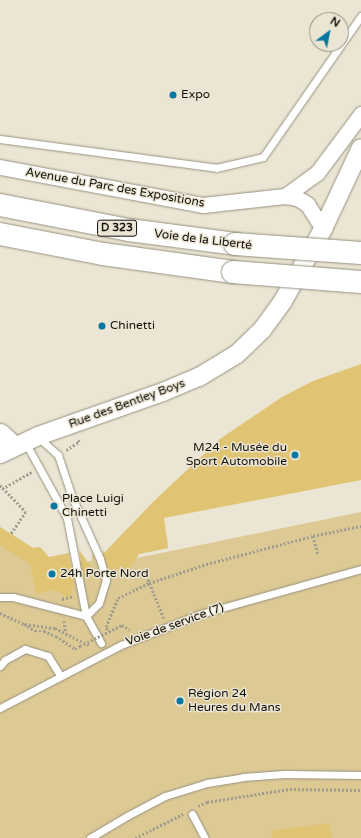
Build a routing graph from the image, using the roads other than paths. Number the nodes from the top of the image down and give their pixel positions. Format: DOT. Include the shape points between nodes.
graph roads {
  1 [pos="361,16"];
  2 [pos="361,114"];
  3 [pos="0,139"];
  4 [pos="361,148"];
  5 [pos="0,167"];
  6 [pos="285,196"];
  7 [pos="0,205"];
  8 [pos="323,229"];
  9 [pos="0,234"];
  10 [pos="361,253"];
  11 [pos="361,282"];
  12 [pos="15,442"];
  13 [pos="361,569"];
  14 [pos="0,596"];
  15 [pos="86,616"];
  16 [pos="101,643"];
  17 [pos="0,666"];
  18 [pos="60,675"];
  19 [pos="0,708"];
  20 [pos="361,775"];
  21 [pos="191,811"];
  22 [pos="90,838"];
  23 [pos="205,838"];
  1 -- 3 [label="lane" via="263,156 216,168"];
  2 -- 6 [label="street" via="317,172"];
  4 -- 8 [label="street, Rue des Bentley Boys"];
  5 -- 6 [label="street, Avenue du Parc des Expositions" via="204,205"];
  6 -- 8 [label="street" via="297,198 307,204"];
  7 -- 10 [label="highway, Voie de la Liberté / D 323, bridge" via="129,230 235,244"];
  8 -- 12 [label="street, Rue des Bentley Boys" via="284,301 262,330 237,354 199,377 163,392"];
  9 -- 11 [label="highway, D 323, bridge" via="103,254 233,272"];
  12 -- 15 [label="lane" via="67,518"];
  12 -- 15 [label="lane" via="58,455 106,580 99,603"];
  13 -- 18 [label="lane, Voie de service (7)" via="200,614 121,645"];
  14 -- 15 [label="lane"];
  15 -- 16 [label="lane"];
  17 -- 18 [label="lane" via="5,660 26,649 48,656"];
  18 -- 19 [label="lane, Voie de service (7)"];
  20 -- 22 [label="lane" via="284,774 207,783 165,796"];
  21 -- 23 [label="lane"];
}
